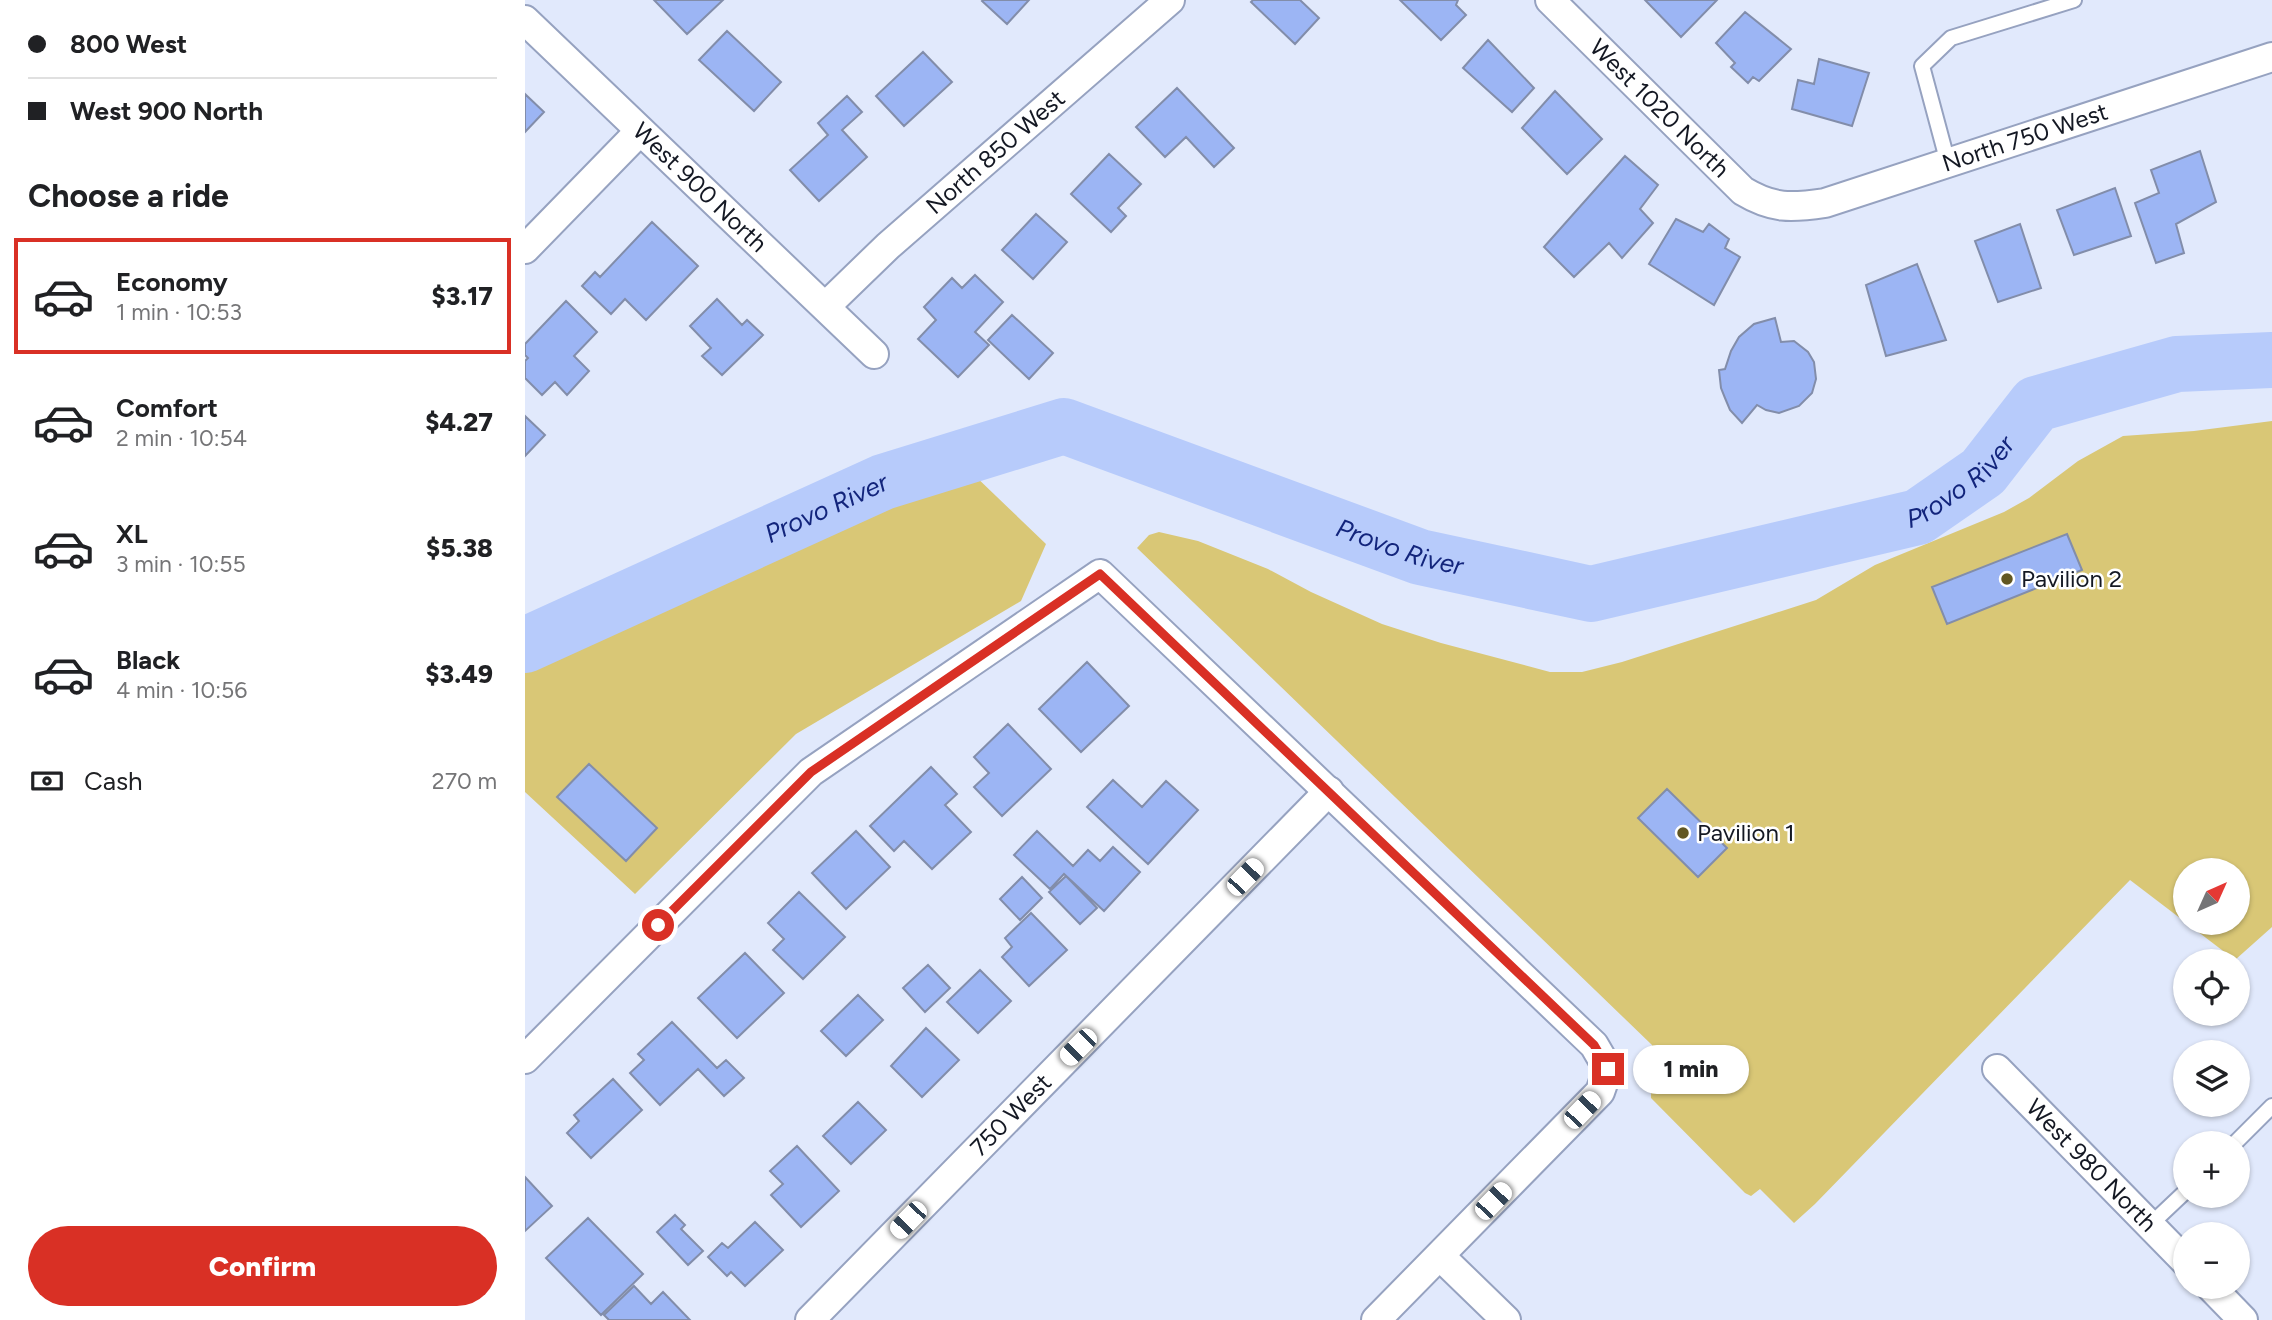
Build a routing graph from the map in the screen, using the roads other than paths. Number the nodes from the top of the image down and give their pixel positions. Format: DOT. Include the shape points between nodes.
graph roads {
  1 [pos="1170,0"];
  2 [pos="1550,0"];
  3 [pos="2074,0"];
  4 [pos="2045,4"];
  5 [pos="525,20"];
  6 [pos="2272,57"];
  7 [pos="640,131"];
  8 [pos="1948,163"];
  9 [pos="1776,205"];
  10 [pos="525,249"];
  11 [pos="826,306"];
  12 [pos="874,354"];
  13 [pos="1329,792"];
  14 [pos="525,1059"];
  15 [pos="1997,1069"];
  16 [pos="2272,1106"];
  17 [pos="2247,1131"];
  18 [pos="2173,1204"];
  19 [pos="2150,1226"];
  20 [pos="2173,1249"];
  21 [pos="1440,1256"];
  22 [pos="2223,1299"];
  23 [pos="810,1320"];
  24 [pos="1376,1320"];
  25 [pos="1506,1320"];
  26 [pos="2243,1320"];
  1 -- 11 [label="street, North 850 West" via="888,246"];
  2 -- 9 [label="street, West 1020 North" via="1743,191"];
  3 -- 4 [label="lane"];
  4 -- 8 [label="lane" via="1951,38 1921,66"];
  5 -- 7 [label="street, West 900 North"];
  6 -- 8 [label="street, North 750 West"];
  7 -- 10 [label="street"];
  7 -- 11 [label="street, West 900 North"];
  8 -- 9 [label="street, North 750 West" via="1825,203 1797,208"];
  11 -- 12 [label="street, West 900 North"];
  13 -- 14 [label="street" via="1100,574 811,772"];
  13 -- 21 [label="street" via="1594,1045 1608,1069 1600,1092"];
  13 -- 23 [label="street, 750 West"];
  15 -- 19 [label="street, West 980 North"];
  16 -- 17 [label="lane"];
  18 -- 19 [label="lane"];
  19 -- 20 [label="street, West 980 North"];
  21 -- 24 [label="street"];
  21 -- 25 [label="street"];
  22 -- 26 [label="street"];
}
